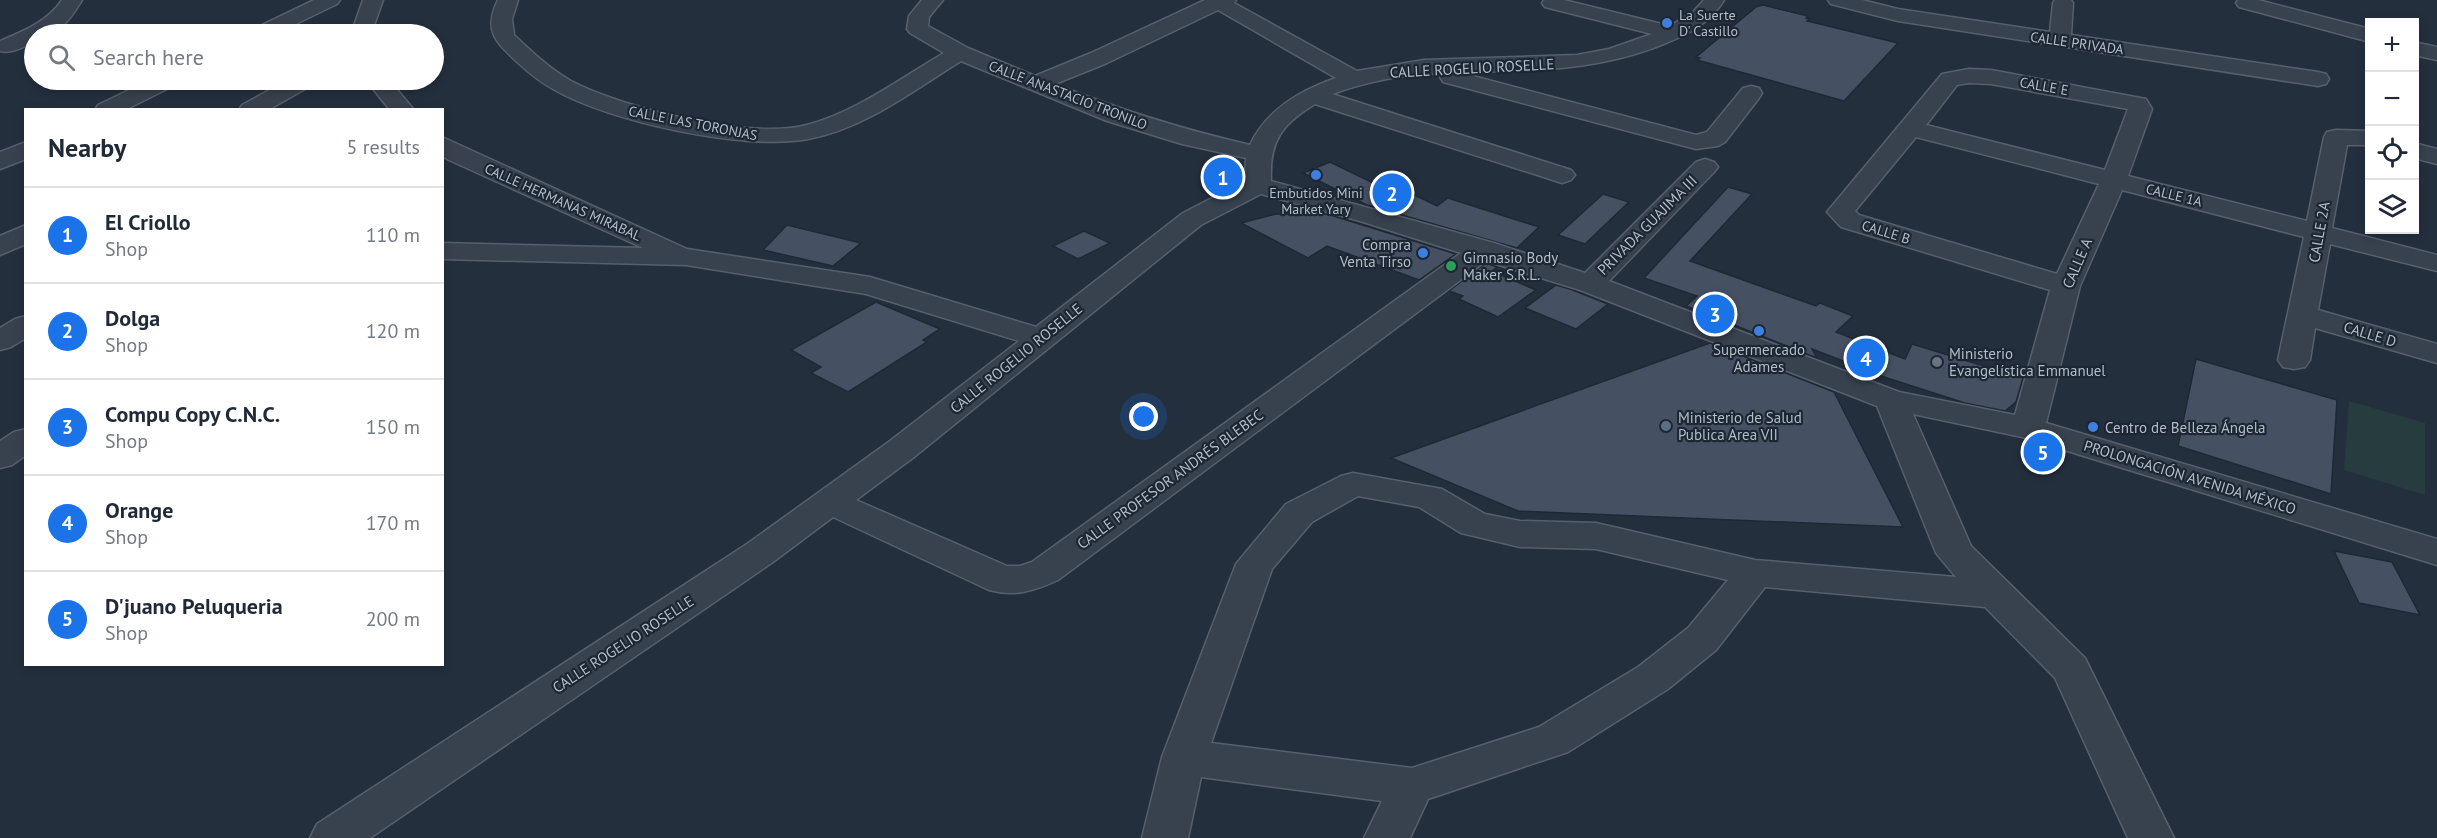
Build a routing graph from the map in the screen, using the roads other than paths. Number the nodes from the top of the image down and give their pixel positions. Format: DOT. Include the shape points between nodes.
graph roads {
  1 [pos="330,0"];
  2 [pos="373,0"];
  3 [pos="508,0"];
  4 [pos="933,0"];
  5 [pos="1221,0"];
  6 [pos="1714,0"];
  7 [pos="1838,0"];
  8 [pos="1941,0"];
  9 [pos="1552,3"];
  10 [pos="2063,3"];
  11 [pos="2246,3"];
  12 [pos="68,8"];
  13 [pos="1947,23"];
  14 [pos="51,24"];
  15 [pos="280,24"];
  16 [pos="365,24"];
  17 [pos="1672,33"];
  18 [pos="24,34"];
  19 [pos="2365,35"];
  20 [pos="4,36"];
  21 [pos="2060,40"];
  22 [pos="2419,49"];
  23 [pos="960,53"];
  24 [pos="2437,54"];
  25 [pos="1417,68"];
  26 [pos="1353,78"];
  27 [pos="1950,79"];
  28 [pos="2318,79"];
  29 [pos="1034,84"];
  30 [pos="147,90"];
  31 [pos="286,90"];
  32 [pos="384,90"];
  33 [pos="1751,93"];
  34 [pos="1310,95"];
  35 [pos="2138,104"];
  36 [pos="395,107"];
  37 [pos="110,108"];
  38 [pos="254,108"];
  39 [pos="1911,129"];
  40 [pos="2365,138"];
  41 [pos="24,150"];
  42 [pos="2419,151"];
  43 [pos="448,154"];
  44 [pos="2437,157"];
  45 [pos="0,162"];
  46 [pos="1705,167"];
  47 [pos="1258,169"];
  48 [pos="1562,175"];
  49 [pos="2114,180"];
  50 [pos="2319,231"];
  51 [pos="1484,249"];
  52 [pos="444,250"];
  53 [pos="686,257"];
  54 [pos="2437,263"];
  55 [pos="1590,284"];
  56 [pos="2066,286"];
  57 [pos="2303,315"];
  58 [pos="24,327"];
  59 [pos="1040,338"];
  60 [pos="0,341"];
  61 [pos="2437,354"];
  62 [pos="2294,360"];
  63 [pos="1890,400"];
  64 [pos="2028,428"];
  65 [pos="24,440"];
  66 [pos="0,457"];
  67 [pos="830,502"];
  68 [pos="2437,552"];
  69 [pos="1755,573"];
  70 [pos="1997,594"];
  71 [pos="1184,757"];
  72 [pos="1412,786"];
  73 [pos="333,838"];
  74 [pos="1165,838"];
  75 [pos="1387,838"];
  76 [pos="2151,838"];
  1 -- 15 [label="street"];
  2 -- 16 [label="street"];
  3 -- 23 [label="street, CALLE LAS TORONJAS" via="502,13 505,38 568,89 621,109 762,136 809,132 834,122"];
  4 -- 23 [label="street, CALLE ANASTACIO TRONILO" via="919,16 917,29"];
  5 -- 26 [label="street"];
  5 -- 29 [label="street" via="1118,50"];
  6 -- 17 [label="street, CALLE ROGELIO ROSELLE" via="1702,14"];
  7 -- 13 [label="street, CALLE PRIVADA"];
  8 -- 13 [label="street"];
  9 -- 17 [label="street"];
  10 -- 21 [label="street"];
  11 -- 19 [label="street"];
  12 -- 14 [label="street"];
  13 -- 21 [label="street, CALLE PRIVADA"];
  17 -- 25 [label="street, CALLE ROGELIO ROSELLE" via="1603,58"];
  18 -- 20 [label="street"];
  21 -- 28 [label="street, CALLE PRIVADA"];
  22 -- 24 [label="street"];
  23 -- 29 [label="street, CALLE ANASTACIO TRONILO"];
  25 -- 26 [label="street, CALLE ROGELIO ROSELLE"];
  25 -- 33 [label="street" via="1696,142 1716,137"];
  26 -- 34 [label="street, CALLE ROGELIO ROSELLE"];
  27 -- 35 [label="street, CALLE E" via="1991,77"];
  27 -- 39 [label="street, CALLE B"];
  29 -- 47 [label="street, CALLE ANASTACIO TRONILO"];
  30 -- 37 [label="street"];
  31 -- 38 [label="street"];
  32 -- 36 [label="street"];
  34 -- 47 [label="street, CALLE ROGELIO ROSELLE" via="1270,129"];
  34 -- 48 [label="street"];
  35 -- 49 [label="street, CALLE A" via="2140,108"];
  39 -- 49 [label="street, CALLE 1A"];
  39 -- 56 [label="street, CALLE B" via="1840,212 1842,216"];
  40 -- 50 [label="street, CALLE 2A" via="2336,137"];
  41 -- 45 [label="street"];
  42 -- 44 [label="street"];
  43 -- 53 [label="street, CALLE HERMANAS MIRABAL"];
  46 -- 55 [label="street, PRIVADA GUAJIMA III"];
  47 -- 51 [label="street, PROLONGACIÓN AVENIDA MÉXICO"];
  47 -- 59 [label="street, CALLE ROGELIO ROSELLE"];
  49 -- 50 [label="street, CALLE 1A"];
  49 -- 56 [label="street, CALLE A"];
  50 -- 54 [label="street, CALLE 1A"];
  50 -- 57 [label="street, CALLE 2A"];
  51 -- 55 [label="street, PROLONGACIÓN AVENIDA MÉXICO"];
  51 -- 67 [label="street, CALLE PROFESOR ANDRÉS BLEBEC" via="1045,571 1024,580 1002,580"];
  52 -- 53 [label="street"];
  53 -- 59 [label="street" via="870,286"];
  55 -- 63 [label="street, PROLONGACIÓN AVENIDA MÉXICO"];
  56 -- 64 [label="street, CALLE A"];
  57 -- 61 [label="street, CALLE D"];
  57 -- 62 [label="street, CALLE 2A"];
  58 -- 60 [label="street"];
  59 -- 67 [label="street, CALLE ROGELIO ROSELLE" via="1007,368"];
  63 -- 64 [label="street, PROLONGACIÓN AVENIDA MÉXICO"];
  63 -- 70 [label="street" via="1955,553"];
  64 -- 68 [label="street, PROLONGACIÓN AVENIDA MÉXICO"];
  65 -- 66 [label="street"];
  67 -- 73 [label="street, CALLE ROGELIO ROSELLE" via="760,553"];
  69 -- 70 [label="street"];
  69 -- 71 [label="street" via="1596,536 1520,534 1474,524 1429,497 1353,484 1299,513 1255,564"];
  69 -- 72 [label="street" via="1702,639 1653,678 1553,740"];
  70 -- 76 [label="street" via="2071,669"];
  71 -- 72 [label="street"];
  71 -- 74 [label="street"];
  72 -- 75 [label="street"];
}
